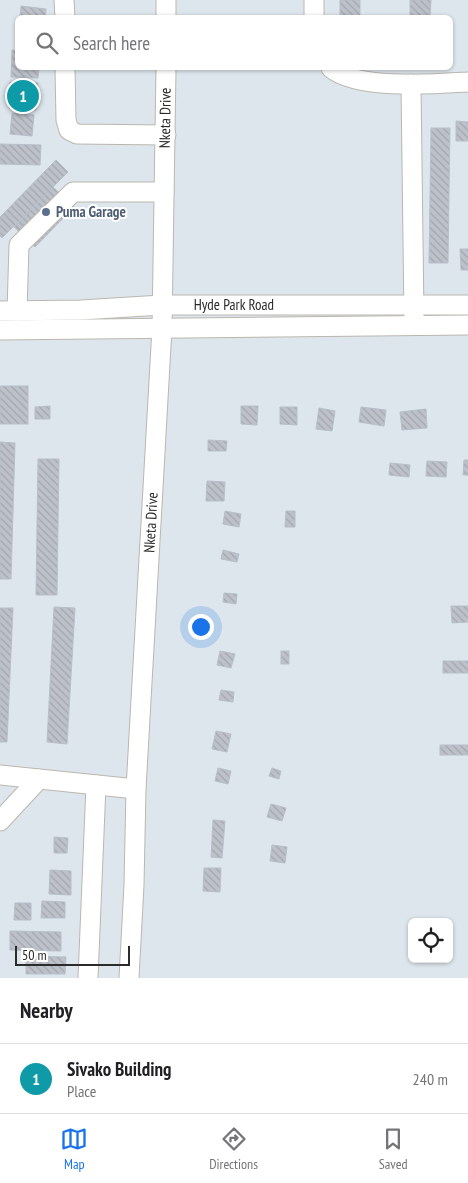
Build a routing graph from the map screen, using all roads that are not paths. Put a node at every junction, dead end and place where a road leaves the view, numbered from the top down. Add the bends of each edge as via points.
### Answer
1 (64, 0) edge
2 (166, 0) edge
3 (314, 0) edge
4 (64, 15) edge
5 (166, 15) edge
6 (314, 15) edge
7 (65, 70) edge
8 (166, 70) edge
9 (336, 70) edge
10 (468, 82) edge
11 (411, 84) junction
12 (166, 135) junction
13 (164, 192) junction
14 (162, 305) junction
15 (414, 305) junction
16 (468, 305) edge
17 (9, 311) edge
18 (468, 325) edge
19 (414, 326) junction
20 (162, 328) junction
21 (0, 330) edge
22 (0, 775) edge
23 (39, 780) junction
24 (96, 785) junction
25 (136, 789) junction
26 (0, 821) edge
27 (88, 978) edge
28 (129, 978) edge

1 - 4 street
2 - 5 street
3 - 6 street
7 - 12 street via 69,130 78,134
8 - 12 street, Nketa Drive
9 - 11 street via 361,81
10 - 11 street
11 - 15 street
12 - 13 street, Nketa Drive
13 - 14 street, Nketa Drive
13 - 17 street via 73,192 19,244
14 - 15 street, Hyde Park Road
14 - 17 street, Hyde Park Road
14 - 20 street, Nketa Drive
15 - 16 street, Hyde Park Road
15 - 19 street
18 - 19 street, Hyde Park Road
19 - 20 street, Hyde Park Road
20 - 21 street, Hyde Park Road
20 - 25 street, Nketa Drive
22 - 23 street
23 - 24 street
23 - 26 street
24 - 25 street
24 - 27 street
25 - 28 street, Nketa Drive

